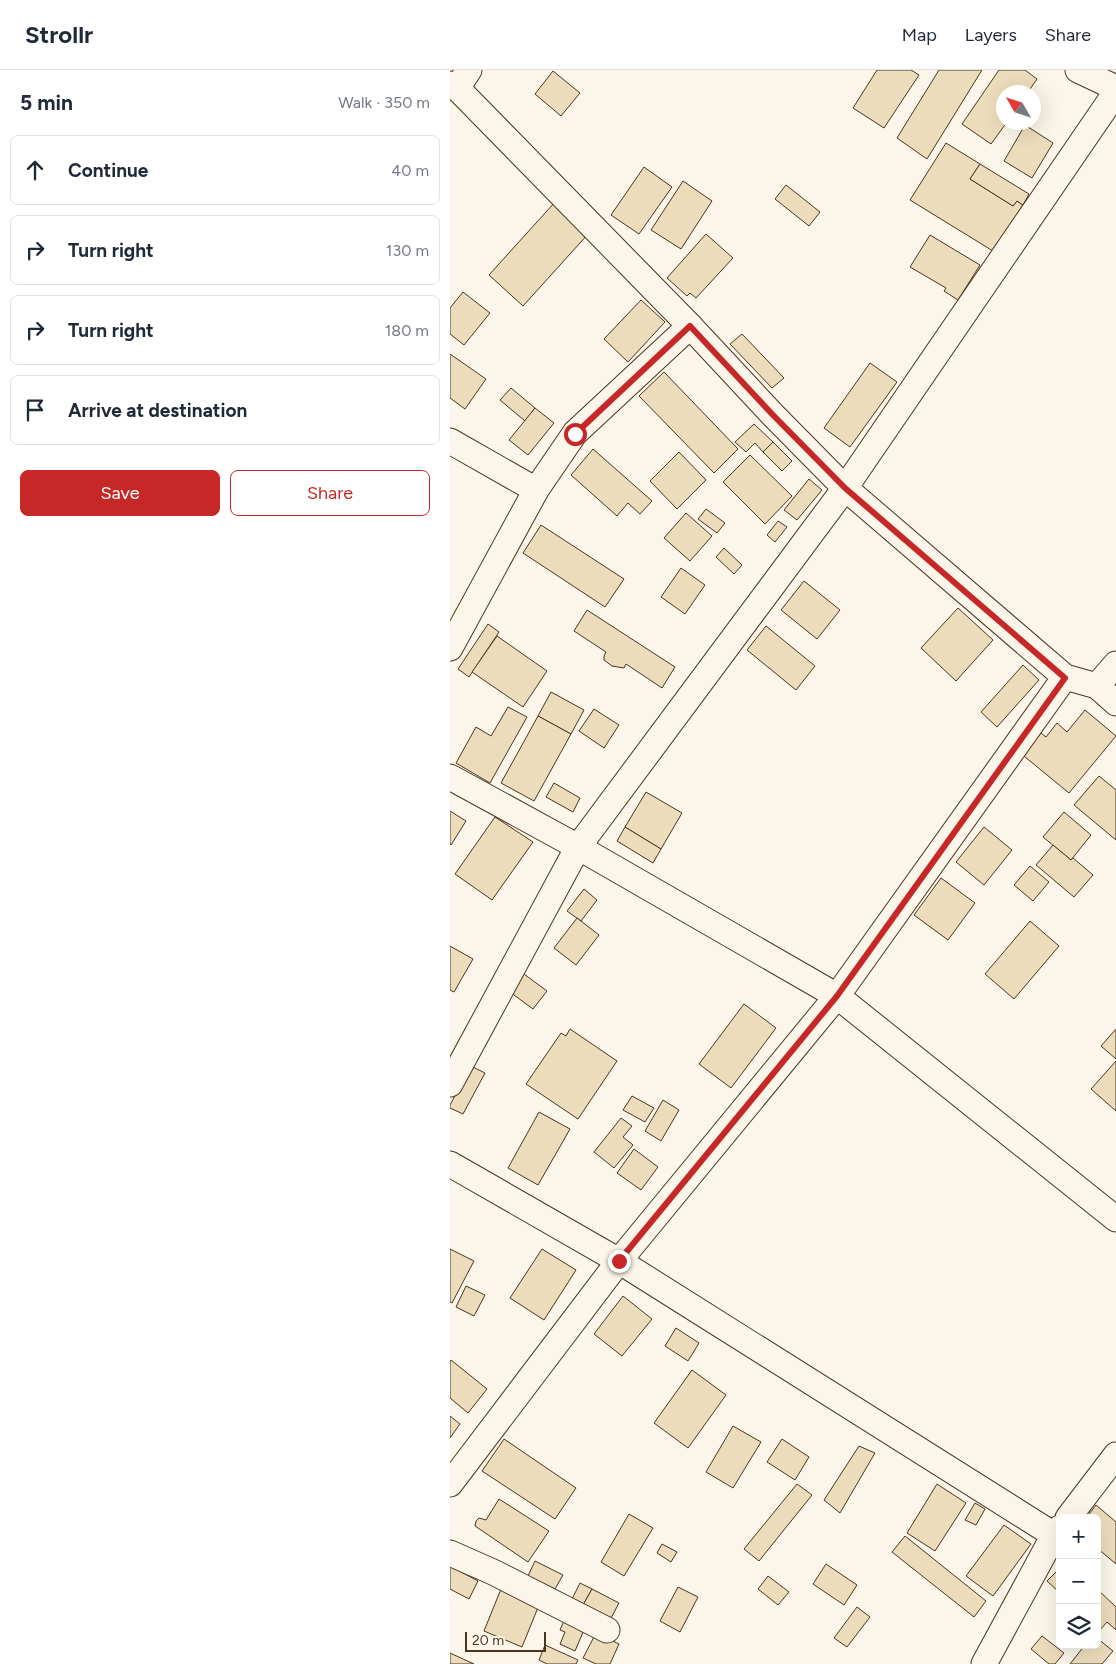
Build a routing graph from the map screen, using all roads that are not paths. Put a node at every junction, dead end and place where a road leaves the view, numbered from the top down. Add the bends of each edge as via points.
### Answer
1 (1078, 70) edge
2 (459, 81) edge
3 (1116, 88) edge
4 (1116, 92) edge
5 (690, 326) junction
6 (450, 441) edge
7 (845, 488) junction
8 (536, 490) junction
9 (450, 648) edge
10 (1116, 664) edge
11 (1065, 678) junction
12 (1097, 686) junction
13 (1116, 703) edge
14 (450, 777) edge
15 (578, 847) junction
16 (837, 996) junction
17 (450, 1084) edge
18 (450, 1164) edge
19 (1116, 1219) edge
20 (619, 1261) junction
21 (1116, 1455) edge
22 (450, 1484) edge
23 (1071, 1514) edge
24 (1056, 1524) edge
25 (1056, 1536) edge
26 (450, 1554) edge
27 (607, 1630) dead end
28 (984, 1664) edge

1 - 3 street
2 - 5 street
4 - 7 street
5 - 7 street
5 - 8 street via 575,434
6 - 8 street
7 - 11 street
7 - 15 street
8 - 9 street
10 - 12 street
11 - 12 street
11 - 16 street
12 - 13 street
14 - 15 street
15 - 16 street
15 - 17 street
16 - 19 street
16 - 20 street
18 - 20 street
20 - 22 street
20 - 24 street
21 - 23 street
25 - 28 street
26 - 27 street via 493,1572

